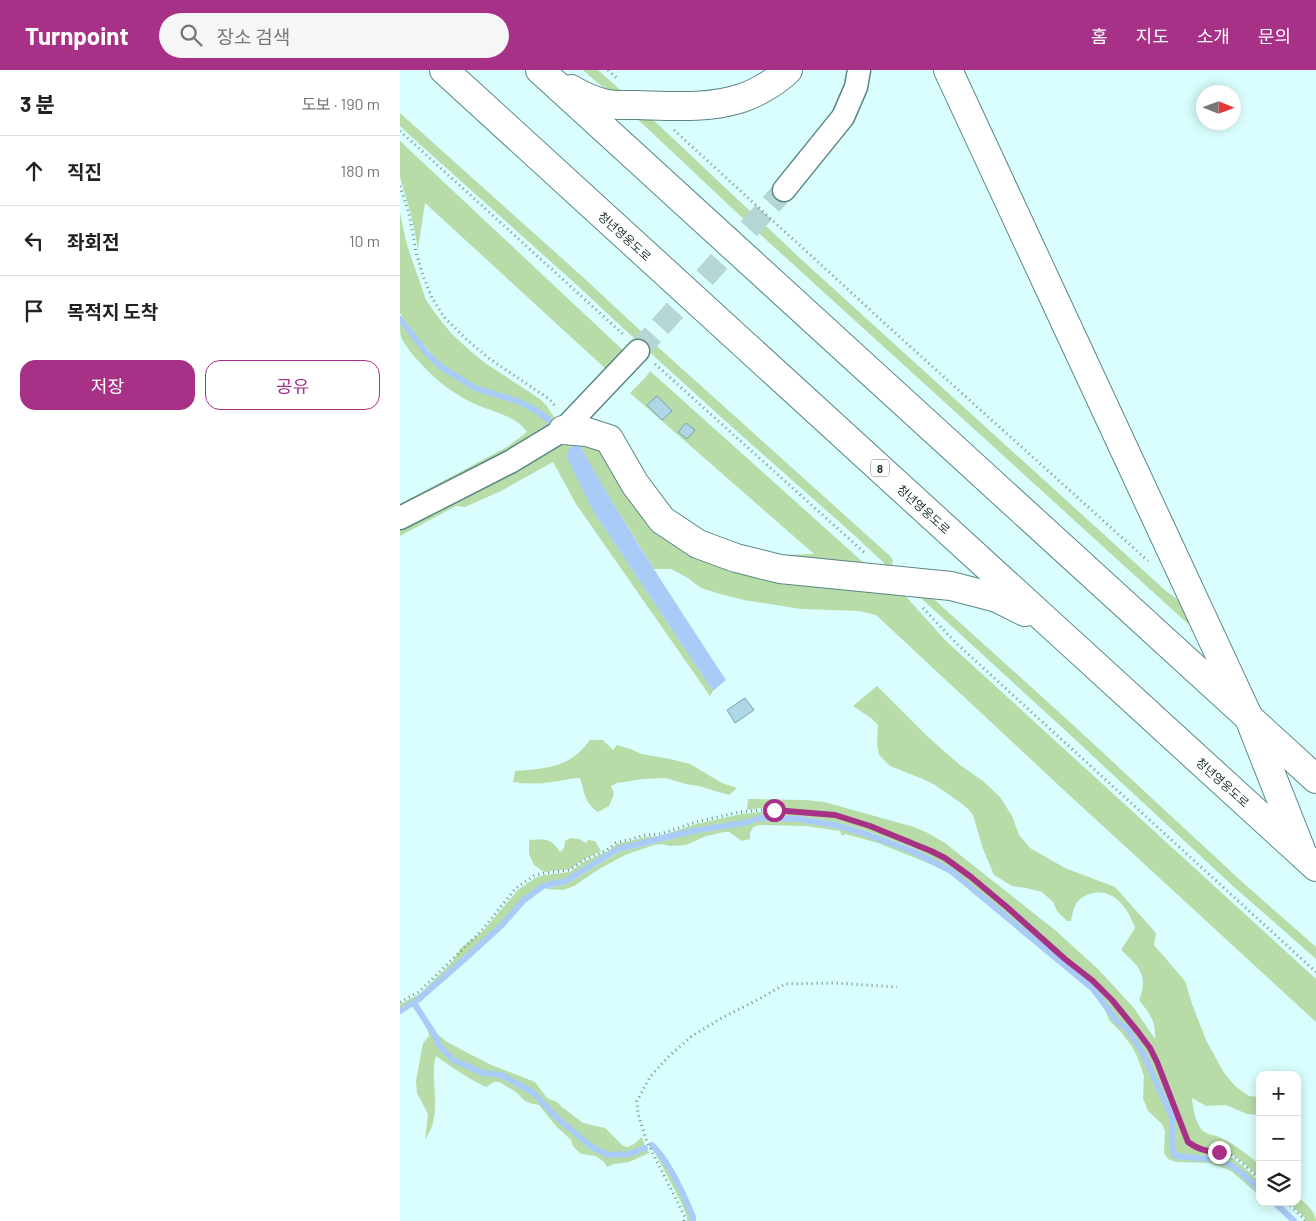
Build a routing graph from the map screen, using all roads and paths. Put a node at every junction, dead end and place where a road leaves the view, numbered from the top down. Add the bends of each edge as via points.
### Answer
1 (444, 70) edge
2 (608, 70) edge
3 (788, 70) edge
4 (859, 70) edge
5 (948, 70) edge
6 (540, 71) edge
7 (647, 105) junction
8 (400, 186) edge
9 (784, 190) tunnel mouth
10 (638, 351) tunnel mouth
11 (563, 430) junction
12 (400, 518) edge
13 (1152, 564) dead end
14 (896, 581) junction
15 (1052, 626) junction
16 (1249, 718) junction
17 (1316, 779) edge
18 (1310, 861) edge
19 (1316, 972) edge
20 (897, 987) dead end
21 (400, 1002) edge
22 (1256, 1176) edge
23 (1291, 1206) edge
24 (684, 1221) edge
25 (1305, 1221) edge

1 - 15 highway, 청년영웅도로 / 8
2 - 7 path
3 - 7 highway via 743,98 719,104
4 - 9 street via 856,87 842,117
5 - 16 highway
6 - 7 highway via 578,93 604,103
6 - 16 highway
7 - 13 path
8 - 11 path via 422,274 440,310 474,346 549,399 562,415
10 - 11 street
11 - 12 street via 510,462
11 - 14 highway via 587,432 609,439 634,484 662,520 698,544 780,569
14 - 15 highway via 951,586 997,598
14 - 19 path via 956,643
15 - 18 highway, 청년영웅도로 / 8
16 - 17 highway
16 - 18 highway
20 - 24 path via 785,984 692,1036 650,1076 637,1101 642,1130 685,1217
21 - 22 path via 419,992 482,930 516,888 534,876 570,870 616,843 740,812 762,810 835,815 931,851 959,868 1008,908 1093,981 1138,1032 1157,1062 1188,1142 1196,1148 1229,1154
23 - 25 path

